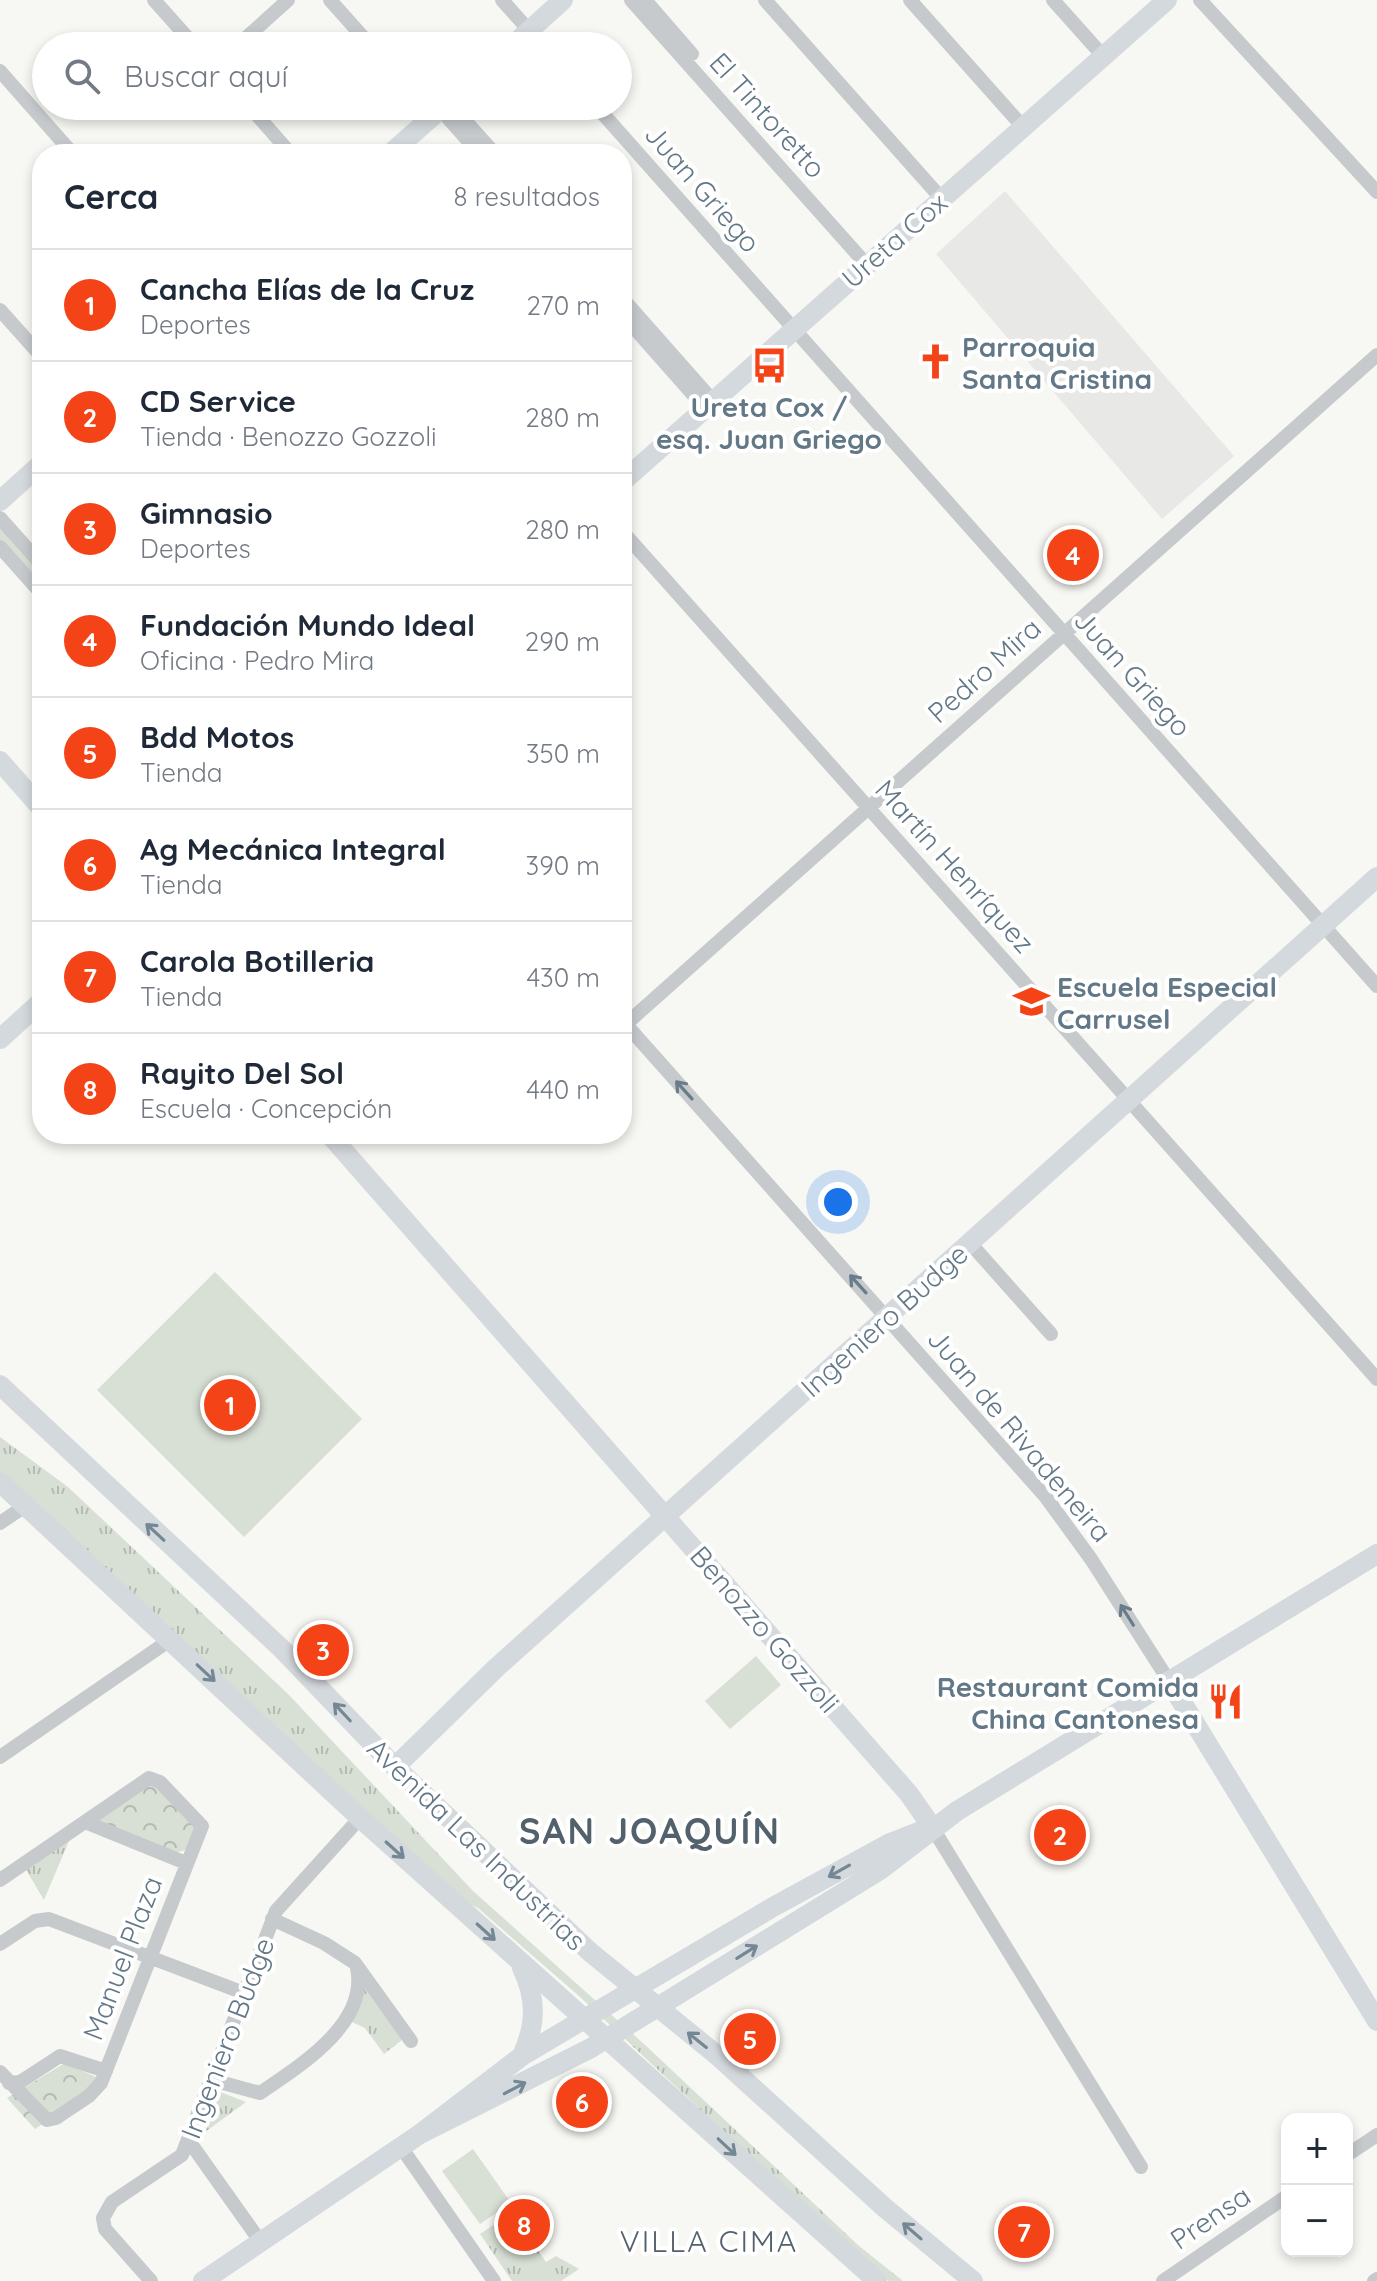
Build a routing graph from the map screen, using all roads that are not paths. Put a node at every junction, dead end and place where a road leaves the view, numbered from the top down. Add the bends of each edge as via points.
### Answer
1 (154, 0) edge
2 (288, 0) edge
3 (330, 0) edge
4 (502, 0) edge
5 (563, 0) edge
6 (631, 0) edge
7 (645, 0) edge
8 (765, 0) edge
9 (910, 0) edge
10 (1053, 0) edge
11 (1167, 0) edge
12 (1200, 0) edge
13 (183, 32) edge
14 (253, 32) edge
15 (359, 32) edge
16 (531, 32) edge
17 (540, 32) edge
18 (1103, 56) junction
19 (0, 71) edge
20 (32, 107) edge
21 (43, 120) edge
22 (261, 120) edge
23 (427, 120) edge
24 (449, 120) edge
25 (453, 120) edge
26 (608, 120) edge
27 (1023, 127) junction
28 (64, 144) edge
29 (282, 144) edge
30 (401, 144) edge
31 (471, 144) edge
32 (483, 144) edge
33 (630, 144) edge
34 (632, 147) edge
35 (1377, 192) edge
36 (941, 198) junction
37 (870, 261) junction
38 (0, 310) edge
39 (632, 310) edge
40 (632, 324) edge
41 (793, 329) junction
42 (32, 346) edge
43 (1377, 355) edge
44 (709, 404) junction
45 (632, 466) edge
46 (32, 472) edge
47 (0, 501) edge
48 (0, 518) edge
49 (632, 542) edge
50 (0, 547) edge
51 (32, 554) edge
52 (32, 583) edge
53 (1064, 634) junction
54 (0, 761) edge
55 (32, 798) edge
56 (869, 808) junction
57 (1377, 877) edge
58 (1323, 926) junction
59 (1375, 980) edge
60 (32, 1010) edge
61 (632, 1015) edge
62 (632, 1031) edge
63 (0, 1039) edge
64 (1130, 1100) junction
65 (338, 1144) edge
66 (970, 1243) junction
67 (887, 1317) junction
68 (1051, 1334) dead end
69 (1377, 1379) edge
70 (0, 1385) edge
71 (0, 1482) edge
72 (25, 1506) junction
73 (666, 1516) junction
74 (0, 1523) edge
75 (1377, 1554) edge
76 (170, 1640) junction
77 (1169, 1681) junction
78 (0, 1757) edge
79 (395, 1767) junction
80 (360, 1818) junction
81 (85, 1822) junction
82 (932, 1827) junction
83 (186, 1863) junction
84 (0, 1880) edge
85 (272, 1919) junction
86 (0, 1944) edge
87 (149, 1957) junction
88 (519, 1961) junction
89 (357, 1968) junction
90 (633, 1989) junction
91 (244, 1993) junction
92 (657, 2008) junction
93 (585, 2018) junction
94 (1377, 2021) edge
95 (608, 2038) junction
96 (411, 2041) dead end
97 (522, 2056) junction
98 (106, 2071) junction
99 (4, 2078) edge
100 (212, 2080) junction
101 (420, 2134) junction
102 (1377, 2135) edge
103 (189, 2141) junction
104 (401, 2147) junction
105 (1353, 2151) edge
106 (1141, 2167) dead end
107 (1281, 2200) edge
108 (260, 2241) junction
109 (151, 2281) edge
110 (203, 2281) edge
111 (494, 2281) edge
112 (877, 2281) edge
113 (973, 2281) edge
114 (1163, 2281) edge

1 - 13 street
2 - 14 street
3 - 15 street
4 - 16 street
5 - 17 main road
6 - 37 street, El Tintoretto
7 - 37 street, El Tintoretto
8 - 36 street
9 - 27 street
10 - 18 street
11 - 18 main road, Ureta Cox
12 - 35 street
18 - 27 main road, Ureta Cox
19 - 20 street
21 - 28 street
22 - 29 street
23 - 30 main road
24 - 31 street
25 - 32 street
26 - 33 street, Juan Griego
27 - 36 main road, Ureta Cox
34 - 41 street, Juan Griego
36 - 37 main road, Ureta Cox
37 - 41 main road, Ureta Cox
38 - 42 street
39 - 44 street
40 - 44 street
41 - 44 main road, Ureta Cox
41 - 53 street, Juan Griego
43 - 53 street, Pedro Mira
44 - 45 main road, Ureta Cox
46 - 47 main road
48 - 51 street
49 - 56 street, Martín Henríquez
50 - 52 street
53 - 56 street, Pedro Mira
53 - 58 street, Juan Griego
54 - 55 main road
56 - 61 street, Pedro Mira
56 - 64 street, Martín Henríquez
57 - 58 main road, Ingeniero Budge
58 - 59 street, Juan Griego
58 - 64 main road, Ingeniero Budge
60 - 63 main road
67 -> 62 street, Juan de Rivadeneira
64 - 66 main road, Ingeniero Budge
64 - 69 street, Martín Henríquez
65 - 73 main road, Benozzo Gozzoli
66 - 67 main road, Ingeniero Budge
66 - 68 street
67 - 73 main road, Ingeniero Budge
77 -> 67 street, Juan de Rivadeneira via 1063,1518
79 -> 70 main road, Avenida Las Industrias via 283,1650
71 - 72 main road, Avenida Las Industrias
72 - 74 street
72 - 76 main road, Avenida Las Industrias
73 - 79 main road, Ingeniero Budge
73 - 82 main road, Benozzo Gozzoli
75 - 77 main road
76 - 78 street
76 -> 80 main road, Avenida Las Industrias
77 - 82 main road
77 - 94 main road
79 - 90 main road, Avenida Las Industrias
80 - 85 street, Ingeniero Budge via 285,1897
80 -> 88 main road, Avenida Las Industrias
81 - 83 street, Manuel Plaza
81 - 83 street, Manuel Plaza via 152,1778 202,1826
81 - 84 street
82 -> 90 main road via 855,1862
92 -> 82 main road via 880,1870
82 - 106 street, Benozzo Gozzoli
83 - 87 street, Manuel Plaza
85 - 89 street via 324,1943
85 - 91 street, Ingeniero Budge
86 - 87 street via 35,1921 49,1919
87 - 91 street
87 - 98 street, Manuel Plaza
88 - 93 main road, Avenida Las Industrias
88 - 97 main road via 534,2011
89 - 96 street
89 - 100 street via 350,2007 324,2047 260,2093
90 - 92 main road, Avenida Las Industrias
90 - 93 main road
91 - 100 street, Ingeniero Budge
92 - 95 main road
113 -> 92 main road, Avenida Las Industrias
93 - 95 main road, Avenida Las Industrias
93 - 97 main road
101 -> 95 main road
95 -> 112 main road, Avenida Las Industrias
97 - 101 main road
98 - 99 street, Manuel Plaza via 60,2056 20,2082
98 - 99 street, Manuel Plaza via 95,2092 51,2120 42,2118
100 - 103 street, Ingeniero Budge
101 - 104 main road
102 - 105 street
103 - 108 street
103 - 109 street, Ingeniero Budge via 175,2162 112,2202 103,2218 108,2233
104 - 108 main road
104 - 111 street
107 - 114 street, Prensa
108 - 110 main road

